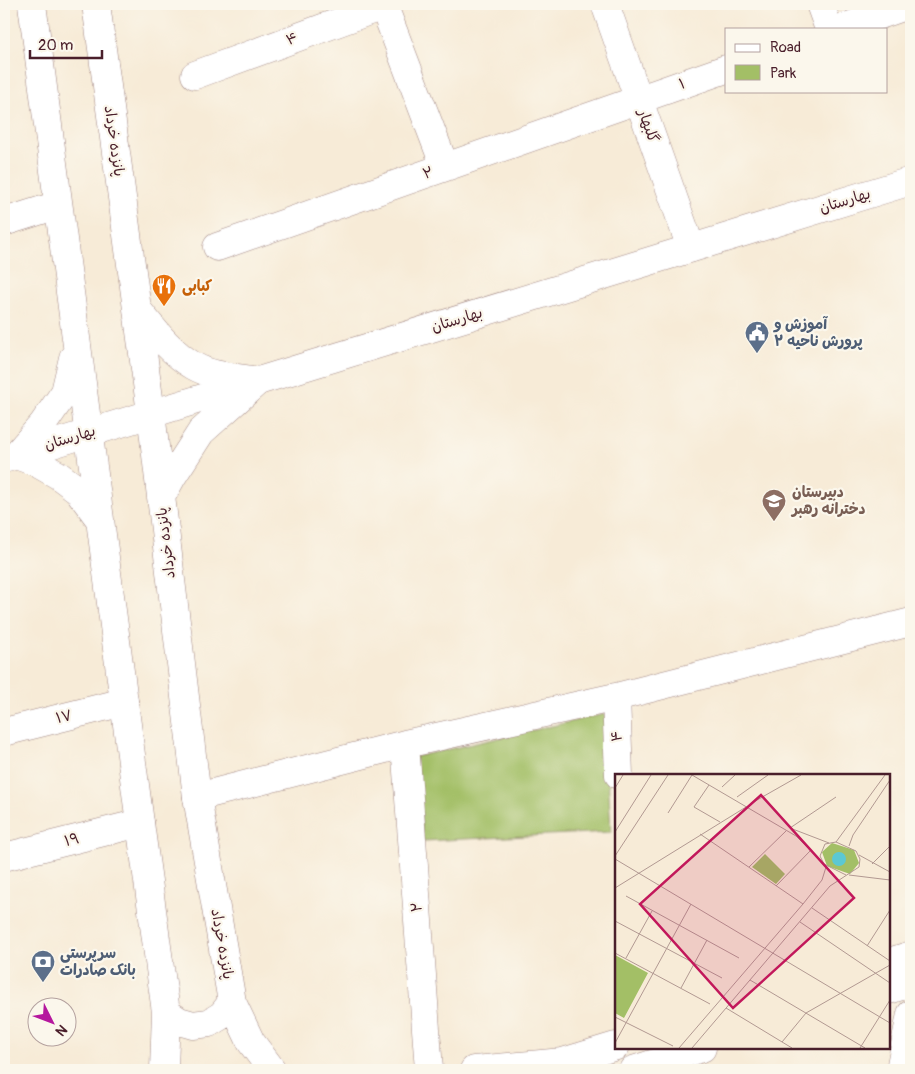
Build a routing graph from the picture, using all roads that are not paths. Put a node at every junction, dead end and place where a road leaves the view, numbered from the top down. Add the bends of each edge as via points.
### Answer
1 (32, 4) edge
2 (96, 4) edge
3 (385, 4) edge
4 (605, 4) edge
5 (820, 4) edge
6 (911, 4) edge
7 (829, 28) edge
8 (843, 28) edge
9 (725, 68) edge
10 (195, 75) dead end
11 (639, 99) junction
12 (445, 167) junction
13 (911, 181) edge
14 (58, 205) junction
15 (4, 222) edge
16 (217, 247) dead end
17 (691, 248) junction
18 (137, 310) junction
19 (76, 339) junction
20 (258, 381) junction
21 (151, 413) junction
22 (88, 432) junction
23 (10, 456) edge
24 (161, 497) junction
25 (100, 518) junction
26 (911, 622) edge
27 (616, 697) junction
28 (124, 702) junction
29 (4, 732) edge
30 (405, 744) junction
31 (619, 774) edge
32 (196, 797) junction
33 (140, 823) junction
34 (4, 857) edge
35 (911, 954) edge
36 (890, 962) edge
37 (911, 983) edge
38 (890, 990) edge
39 (232, 1002) junction
40 (166, 1012) junction
41 (911, 1014) edge
42 (615, 1046) edge
43 (699, 1049) edge
44 (563, 1062) junction
45 (164, 1070) edge
46 (272, 1070) edge
47 (428, 1070) edge
48 (474, 1070) edge
49 (528, 1070) edge
50 (632, 1070) edge
51 (900, 1070) edge

1 - 14 main road
2 - 18 main road, پانزده خرداد
3 - 10 main road, ۴
3 - 12 main road
4 - 11 main road, گلبهار
5 - 7 main road
6 - 8 main road
9 - 11 main road, ۱
11 - 12 main road, ۲
11 - 17 main road, گلبهار
12 - 16 main road, ۲
13 - 17 main road, بهارستان
14 - 15 main road
14 - 19 main road
17 - 20 main road, بهارستان
18 - 20 main road via 178,355 195,367
18 - 21 main road, پانزده خرداد
19 - 22 main road
19 - 23 main road via 65,392 43,424
20 - 21 main road, بهارستان
20 - 24 main road via 201,432
21 - 22 main road, بهارستان
21 - 24 main road, پانزده خرداد
22 - 23 main road, بهارستان
22 - 25 main road
23 - 25 main road via 35,462 50,470 78,490
24 - 32 main road, پانزده خرداد
25 - 28 main road
26 - 27 main road
27 - 30 main road
27 - 31 main road, ۴
28 - 29 main road, ۱۷
28 - 33 main road
30 - 32 main road
30 - 47 main road, ۲
32 - 39 main road, پانزده خرداد
33 - 34 main road, ۱۹
33 - 40 main road
35 - 36 main road
37 - 38 main road
39 - 40 main road via 222,1015 209,1023 194,1025 178,1021
39 - 46 main road, پانزده خرداد via 251,1042
40 - 45 main road
41 - 51 main road
42 - 44 main road
43 - 50 main road
44 - 48 main road
44 - 49 main road

